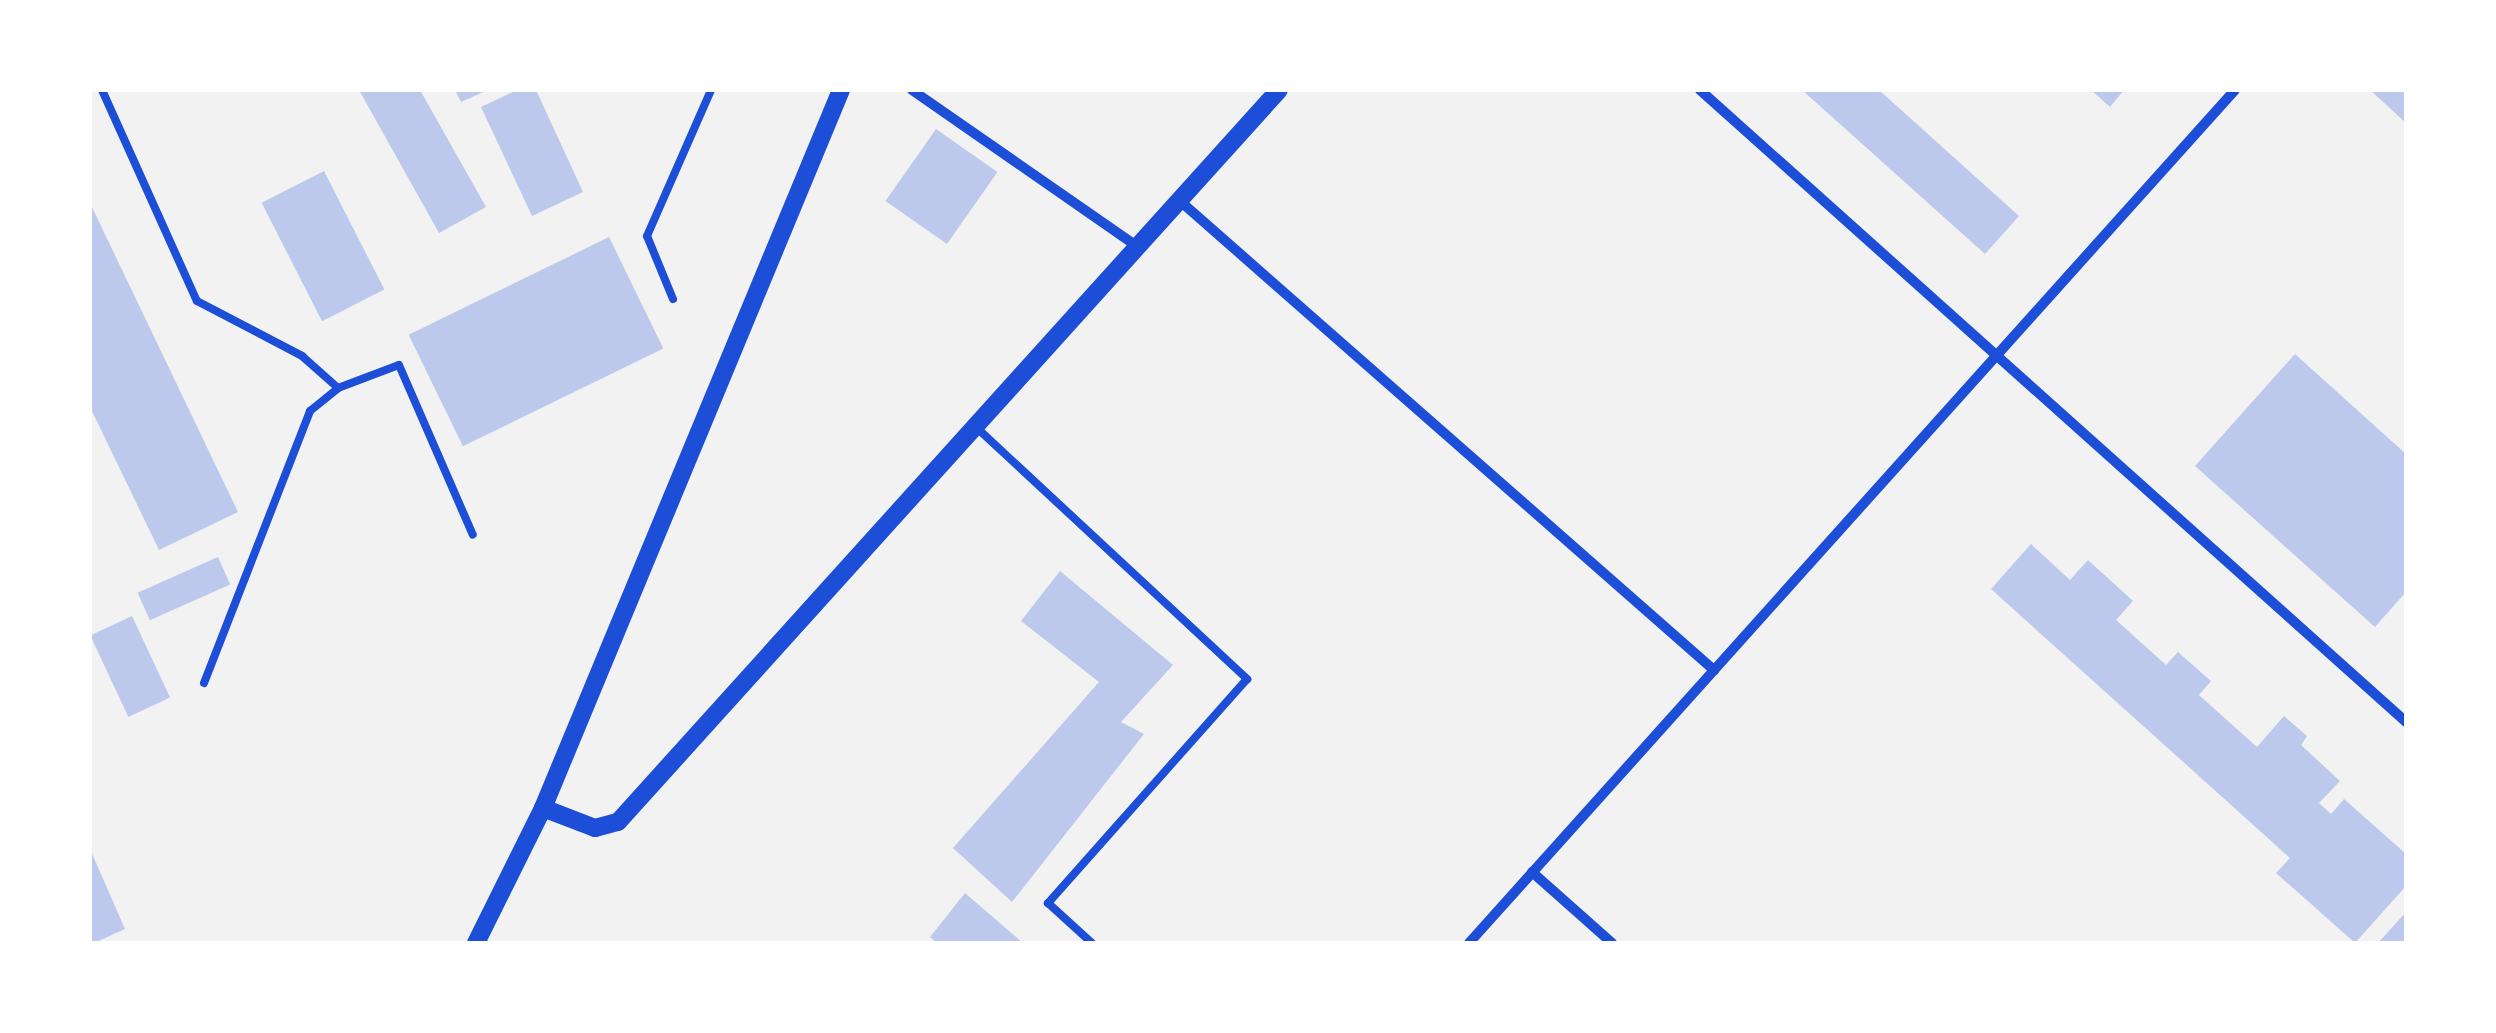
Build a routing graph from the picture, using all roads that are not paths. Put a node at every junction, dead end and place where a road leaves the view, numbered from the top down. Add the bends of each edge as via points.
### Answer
1 (102, 90) edge
2 (711, 90) edge
3 (841, 90) edge
4 (912, 90) edge
5 (1279, 90) edge
6 (1700, 90) edge
7 (2235, 90) edge
8 (1180, 200) junction
9 (1139, 247) junction
10 (674, 298) dead end
11 (1997, 355) junction
12 (338, 388) junction
13 (977, 428) junction
14 (474, 535) dead end
15 (1714, 670) junction
16 (204, 683) dead end
17 (2406, 722) edge
18 (543, 808) junction
19 (1532, 872) junction
20 (476, 943) edge
21 (1092, 943) edge
22 (1469, 943) edge
23 (1612, 943) edge

1 - 12 lane via 196,301 302,356
2 - 10 lane via 647,236
3 - 18 street
4 - 9 street
5 - 8 street
6 - 11 street
7 - 11 street
8 - 9 street
8 - 15 street
9 - 13 street
11 - 15 street
11 - 17 street
12 - 14 lane via 398,365
12 - 16 lane via 310,411
13 - 18 street via 618,822 595,828
13 - 21 lane via 1247,679 1048,904
15 - 19 street
18 - 20 street
19 - 22 street
19 - 23 street

